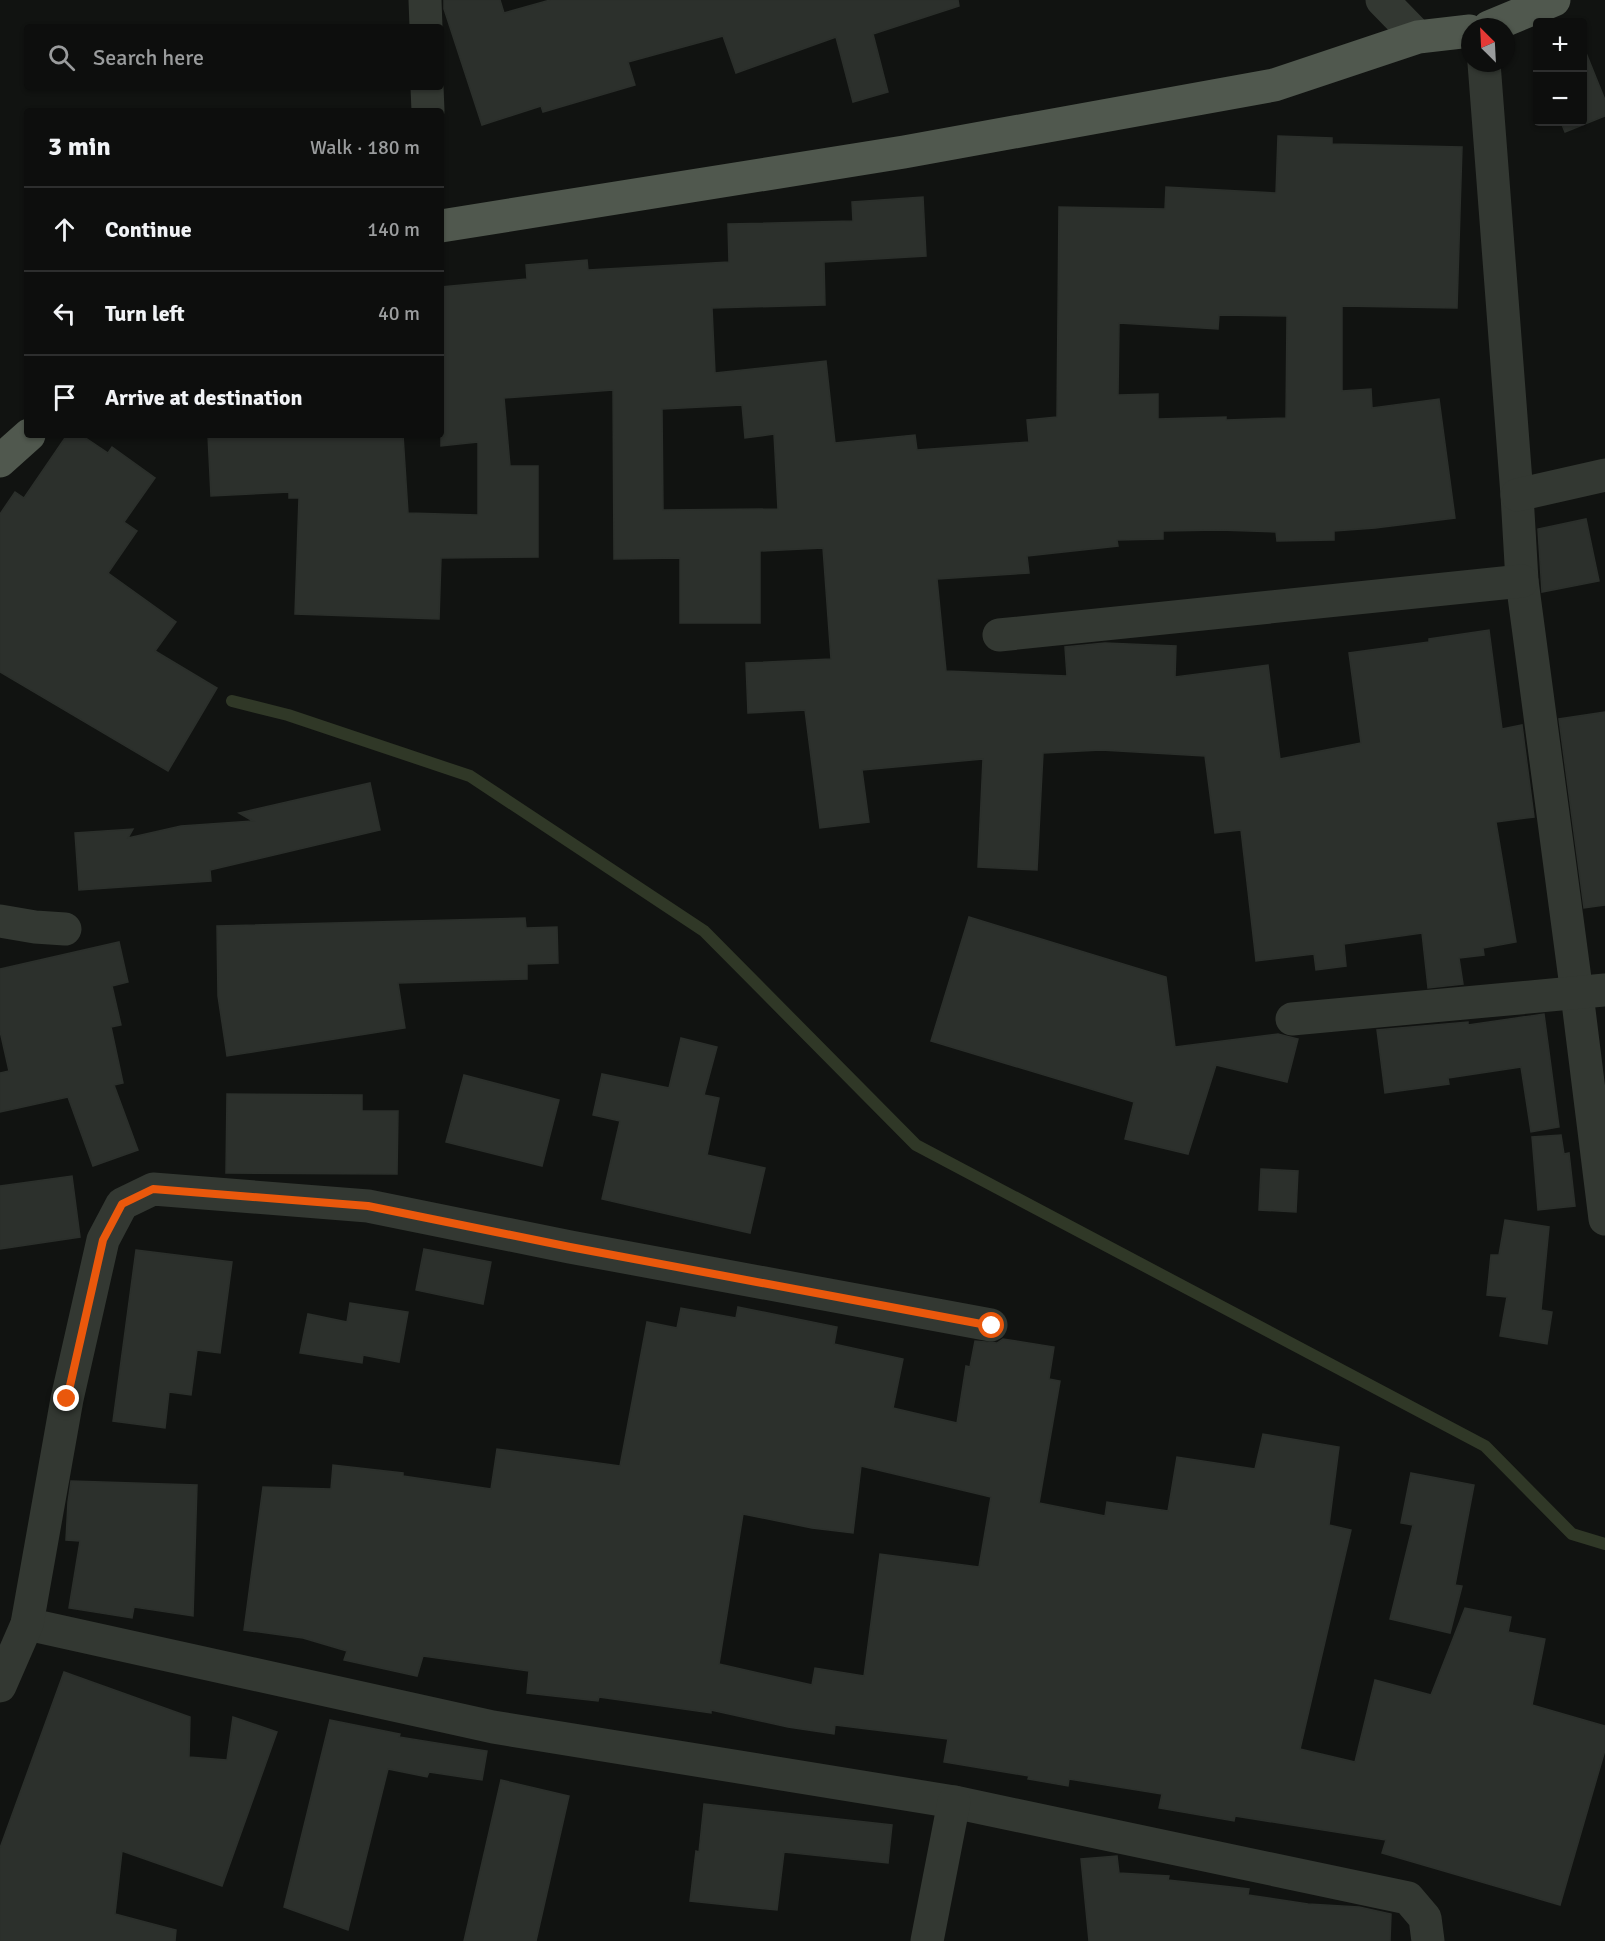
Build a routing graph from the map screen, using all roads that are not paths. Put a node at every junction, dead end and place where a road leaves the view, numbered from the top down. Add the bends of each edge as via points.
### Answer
1 (425, 0) edge
2 (1382, 0) edge
3 (1554, 0) edge
4 (1511, 18) edge
5 (426, 24) edge
6 (1461, 32) edge
7 (1418, 36) junction
8 (1485, 72) edge
9 (427, 90) edge
10 (428, 108) edge
11 (444, 226) edge
12 (26, 438) edge
13 (0, 461) edge
14 (1605, 475) edge
15 (1517, 495) junction
16 (1521, 581) junction
17 (999, 635) dead end
18 (0, 921) edge
19 (65, 929) dead end
20 (1591, 992) edge
21 (1292, 1019) dead end
22 (1605, 1219) edge
23 (992, 1326) dead end
24 (27, 1624) junction
25 (0, 1686) edge
26 (954, 1802) junction
27 (927, 1941) edge
28 (1428, 1941) edge

1 - 5 street
2 - 7 street
3 - 4 main road
6 - 7 main road
7 - 11 main road via 1274,85 904,152
8 - 15 street
9 - 10 street
12 - 13 main road
14 - 15 street
15 - 16 street
16 - 17 street
16 - 20 street
18 - 19 street
20 - 21 street
20 - 22 street
23 - 24 street via 368,1206 153,1189 122,1204 103,1240 67,1399
24 - 25 street
24 - 26 street via 493,1727
26 - 27 street
26 - 28 street via 1408,1898 1425,1918

